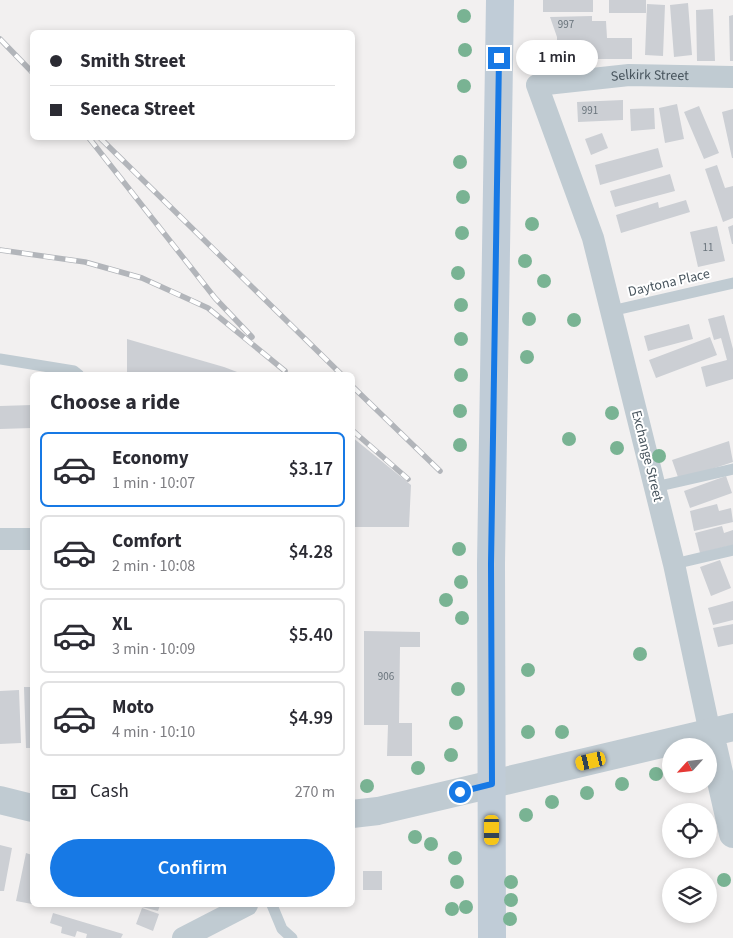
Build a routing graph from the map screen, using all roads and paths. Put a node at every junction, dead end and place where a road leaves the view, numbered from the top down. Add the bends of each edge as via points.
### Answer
1 (500, 0) edge
2 (733, 77) edge
3 (537, 85) joint
4 (733, 283) edge
5 (611, 311) junction
6 (0, 359) edge
7 (75, 372) edge
8 (733, 469) edge
9 (655, 487) junction
10 (0, 539) edge
11 (30, 539) edge
12 (733, 550) edge
13 (674, 564) junction
14 (721, 730) edge
15 (492, 784) junction
16 (0, 800) edge
17 (30, 808) edge
18 (355, 814) edge
19 (733, 834) edge
20 (243, 907) edge
21 (273, 907) edge
22 (183, 938) edge
23 (292, 938) edge
24 (492, 938) edge

1 - 15 main road via 491,564
2 - 3 street, Selkirk Street via 629,76
3 - 5 street, Exchange Street via 593,238
4 - 5 lane, Daytona Place
5 - 9 street, Exchange Street
6 - 7 lane
8 - 9 lane
9 - 13 street, Exchange Street
10 - 11 street
12 - 13 lane
13 - 14 street, Exchange Street
14 - 15 street
14 - 19 street, Exchange Street
15 - 18 street
15 - 24 main road
16 - 17 street
20 - 22 street
21 - 23 lane via 282,929

